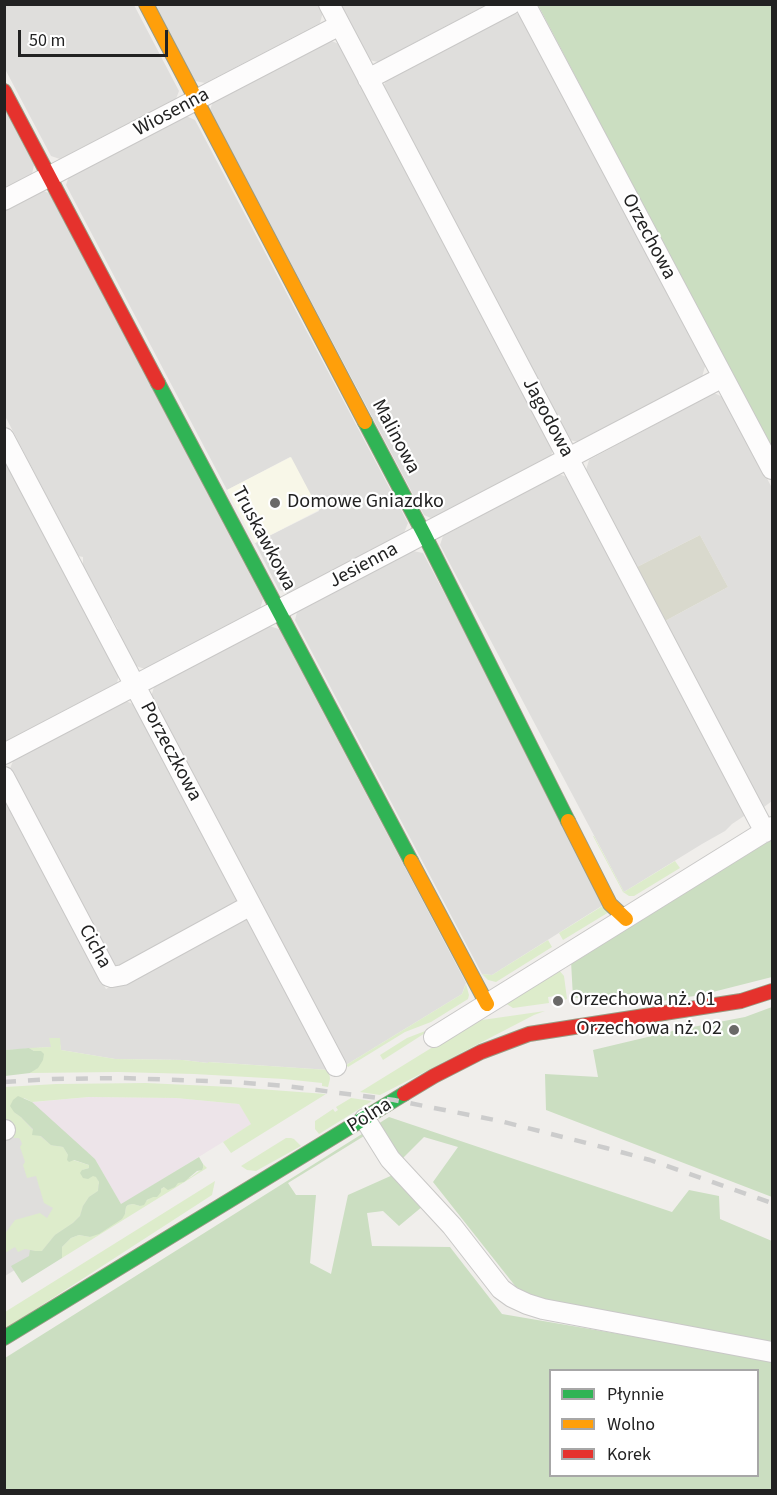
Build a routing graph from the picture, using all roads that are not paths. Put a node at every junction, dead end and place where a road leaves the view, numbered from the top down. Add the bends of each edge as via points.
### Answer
1 (146, 4) edge
2 (329, 4) edge
3 (511, 4) edge
4 (525, 4) edge
5 (340, 25) junction
6 (368, 79) junction
7 (4, 91) edge
8 (196, 100) junction
9 (50, 176) junction
10 (4, 200) edge
11 (723, 377) junction
12 (4, 438) edge
13 (568, 459) junction
14 (772, 469) edge
15 (424, 534) junction
16 (279, 611) junction
17 (135, 686) junction
18 (4, 754) edge
19 (4, 777) edge
20 (769, 829) edge
21 (251, 905) junction
22 (626, 919) junction
23 (772, 991) edge
24 (487, 1004) junction
25 (434, 1037) dead end
26 (336, 1066) dead end
27 (364, 1119) junction
28 (4, 1338) edge
29 (772, 1352) edge

1 - 8 street, Malinowa
2 - 5 street, Jagodowa
3 - 6 street
4 - 11 street, Orzechowa
5 - 6 street, Jagodowa
5 - 8 street, Wiosenna
6 - 13 street, Jagodowa
7 - 9 street, Truskawkowa
8 - 9 street, Wiosenna
8 - 15 street, Malinowa
9 - 10 street, Wiosenna
9 - 16 street, Truskawkowa
11 - 13 street, Jesienna
11 - 14 street, Orzechowa
12 - 17 street, Porzeczkowa
13 - 15 street, Jesienna
13 - 20 street, Jagodowa
15 - 16 street, Jesienna
15 - 22 street, Malinowa via 610,904
16 - 17 street, Jesienna
16 - 24 street, Truskawkowa
17 - 18 street, Jesienna
17 - 21 street, Porzeczkowa
19 - 21 street, Cicha via 109,976 123,975
20 - 22 street
21 - 26 street, Porzeczkowa
22 - 24 street
23 - 27 street, Polna via 741,1001 529,1034 459,1062
24 - 25 street
27 - 28 street, Polna
27 - 29 street via 390,1159 512,1297 543,1309

